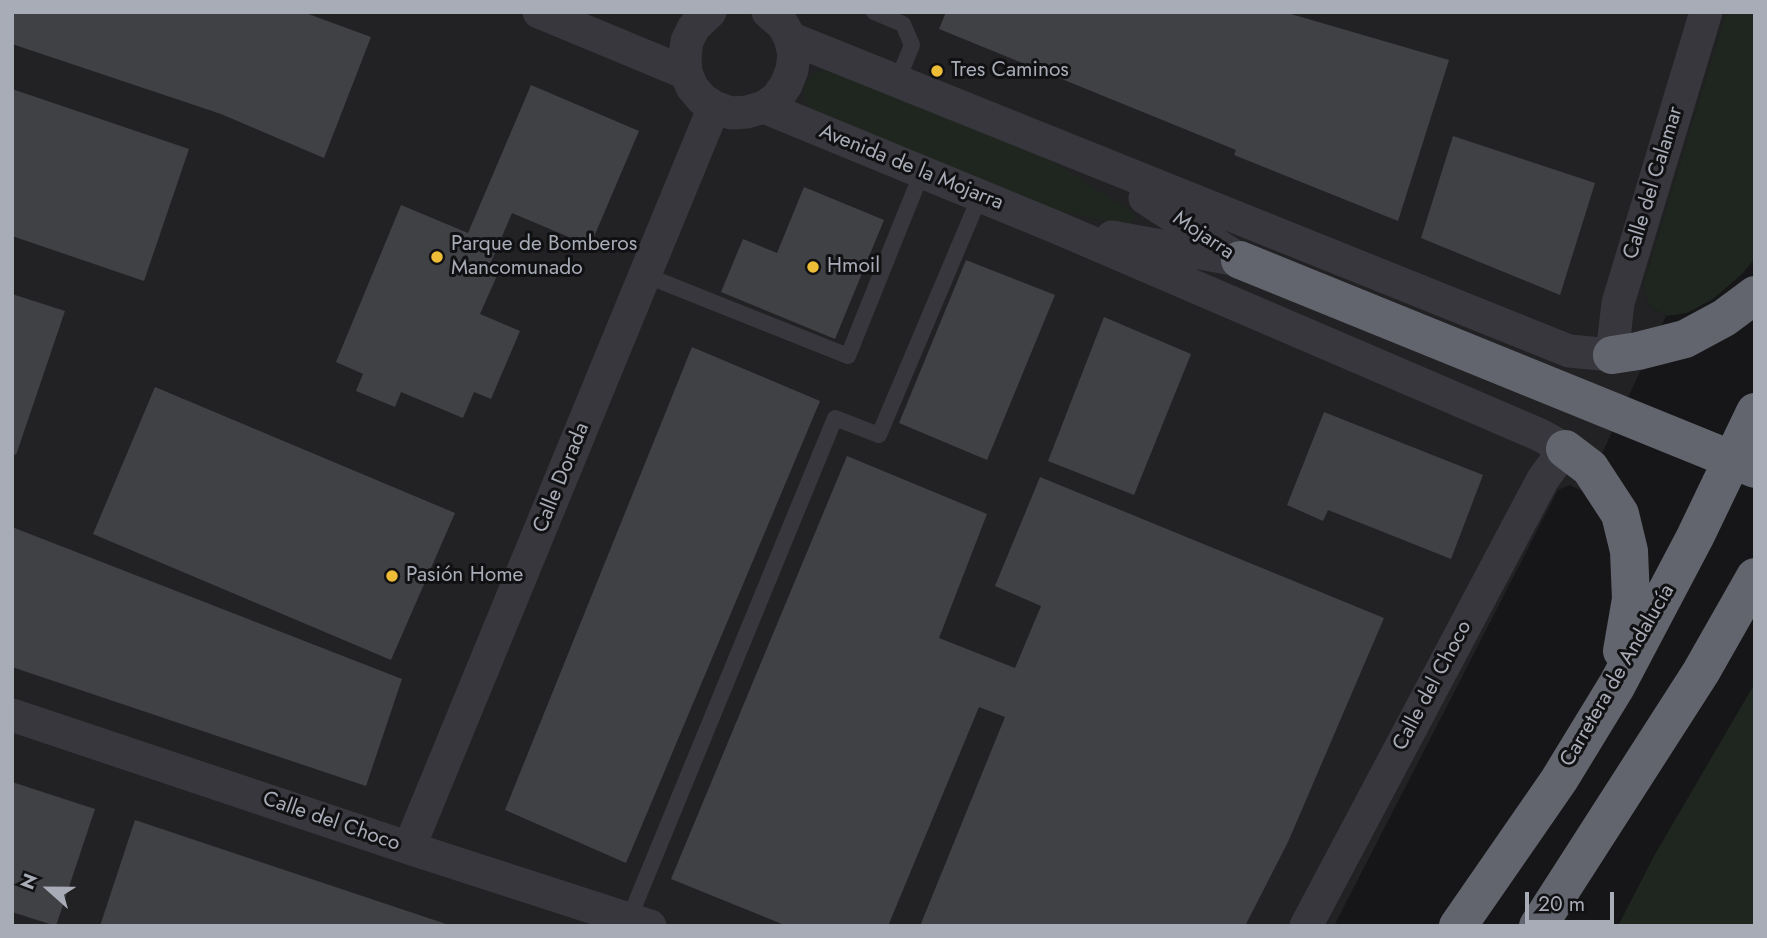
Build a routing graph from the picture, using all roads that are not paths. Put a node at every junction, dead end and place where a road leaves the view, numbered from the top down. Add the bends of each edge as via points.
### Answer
1 (539, 12) edge
2 (710, 12) edge
3 (874, 12) edge
4 (1706, 12) edge
5 (785, 22) edge
6 (687, 73) junction
7 (897, 82) junction
8 (715, 107) junction
9 (764, 107) junction
10 (1083, 158) junction
11 (922, 172) junction
12 (980, 196) junction
13 (1058, 228) junction
14 (1240, 260) junction
15 (645, 275) junction
16 (1755, 295) edge
17 (1612, 355) junction
18 (1755, 412) edge
19 (1565, 449) junction
20 (1755, 469) edge
21 (1755, 577) edge
22 (1617, 685) junction
23 (12, 715) edge
24 (409, 848) junction
25 (639, 922) edge
26 (1306, 926) edge
27 (1458, 926) edge
28 (1538, 926) edge

1 - 6 street
2 - 6 street via 687,41
3 - 7 lane via 903,24 912,45
4 - 17 street, Calle del Calamar via 1618,303
5 - 7 street
5 - 9 street via 794,54 789,78 777,98
6 - 8 street via 696,92
7 - 10 street
8 - 9 street via 731,113
8 - 15 street, Calle Dorada
9 - 11 street, Avenida de la Mojarra
10 - 14 street, Mojarra
10 - 17 street via 1569,351
11 - 12 street, Avenida de la Mojarra
11 - 15 lane via 848,356
12 - 13 street, Avenida de la Mojarra
12 - 25 lane via 879,435 835,418
13 - 14 street, Mojarra
13 - 19 street
14 - 20 highway
15 - 24 street, Calle Dorada
16 - 17 highway via 1685,339
18 - 22 highway, Carretera de Andalucía
19 - 22 highway via 1590,468 1620,514 1629,551 1631,598
19 - 26 street, Calle del Choco via 1537,491
21 - 28 highway via 1701,672
22 - 27 highway, Carretera de Andalucía via 1559,780
23 - 24 street, Calle del Choco
24 - 25 street, Calle del Choco

